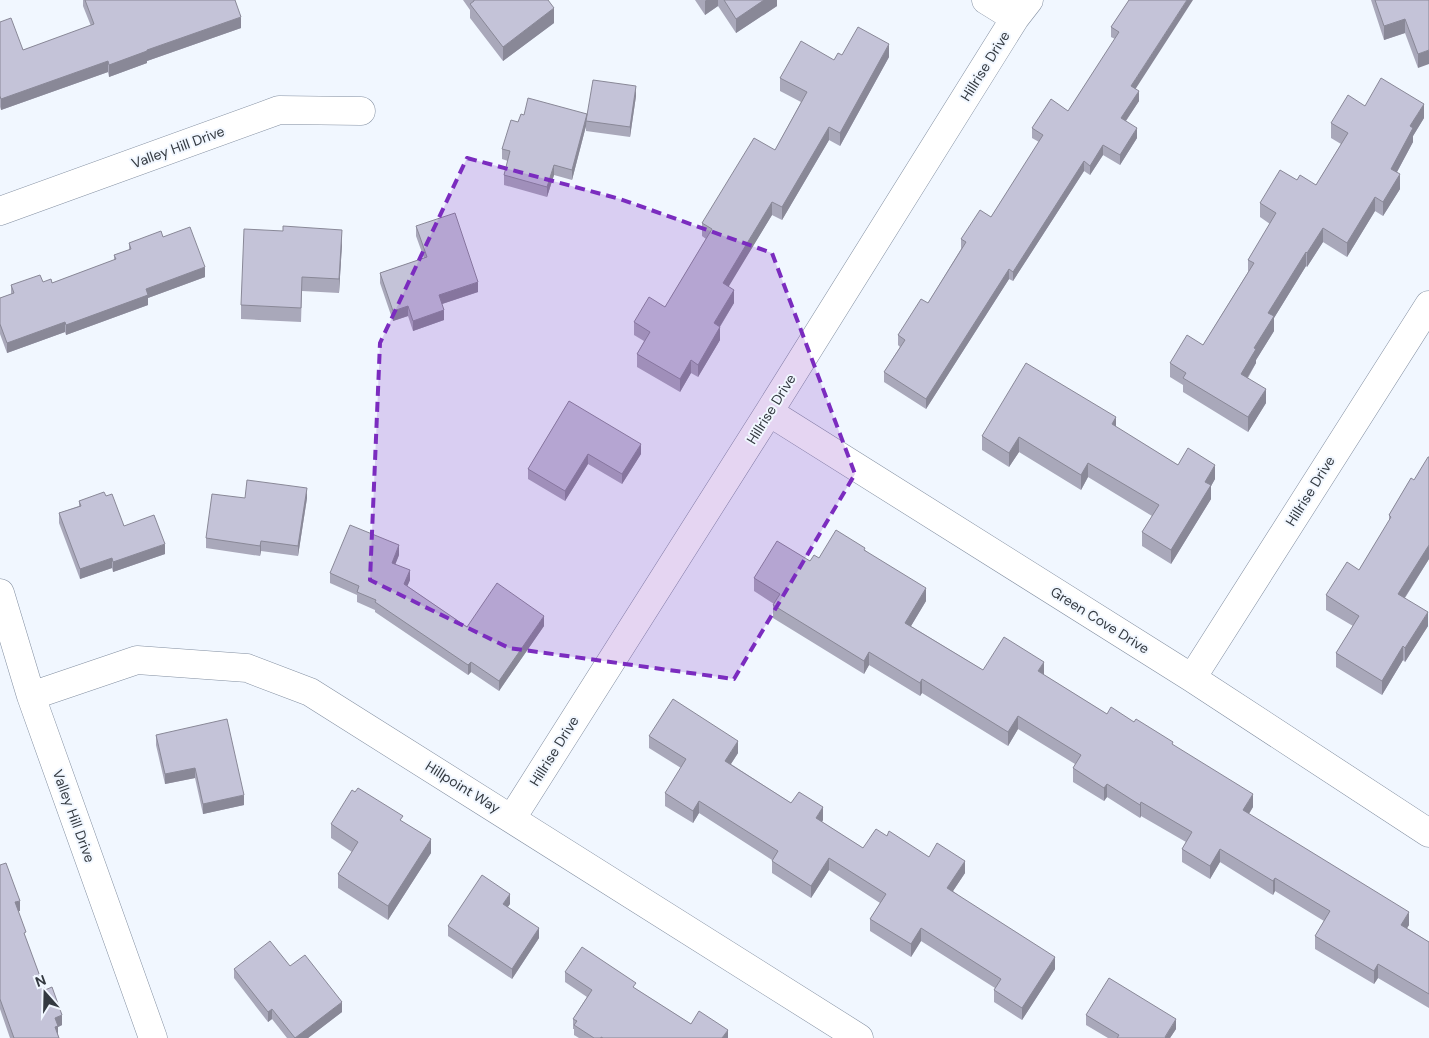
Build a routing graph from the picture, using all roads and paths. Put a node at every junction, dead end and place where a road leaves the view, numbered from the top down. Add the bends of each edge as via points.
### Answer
1 (986, 0) edge
2 (1022, 9) edge
3 (361, 111) dead end
4 (0, 211) edge
5 (1429, 305) edge
6 (769, 412) junction
7 (0, 593) edge
8 (1192, 678) junction
9 (32, 696) junction
10 (512, 818) junction
11 (1429, 833) edge
12 (153, 1038) edge
13 (859, 1038) edge

1 - 2 street
2 - 6 street, Hillrise Drive
3 - 4 street, Valley Hill Drive via 279,110
5 - 8 street, Hillrise Drive
6 - 8 street, Green Cove Drive
6 - 10 street, Hillrise Drive
7 - 9 street, Valley Hill Drive
8 - 11 street, Green Cove Drive
9 - 10 street, Hillpoint Way via 137,660 247,668 310,692
9 - 12 street, Valley Hill Drive
10 - 13 street, Hillpoint Way

